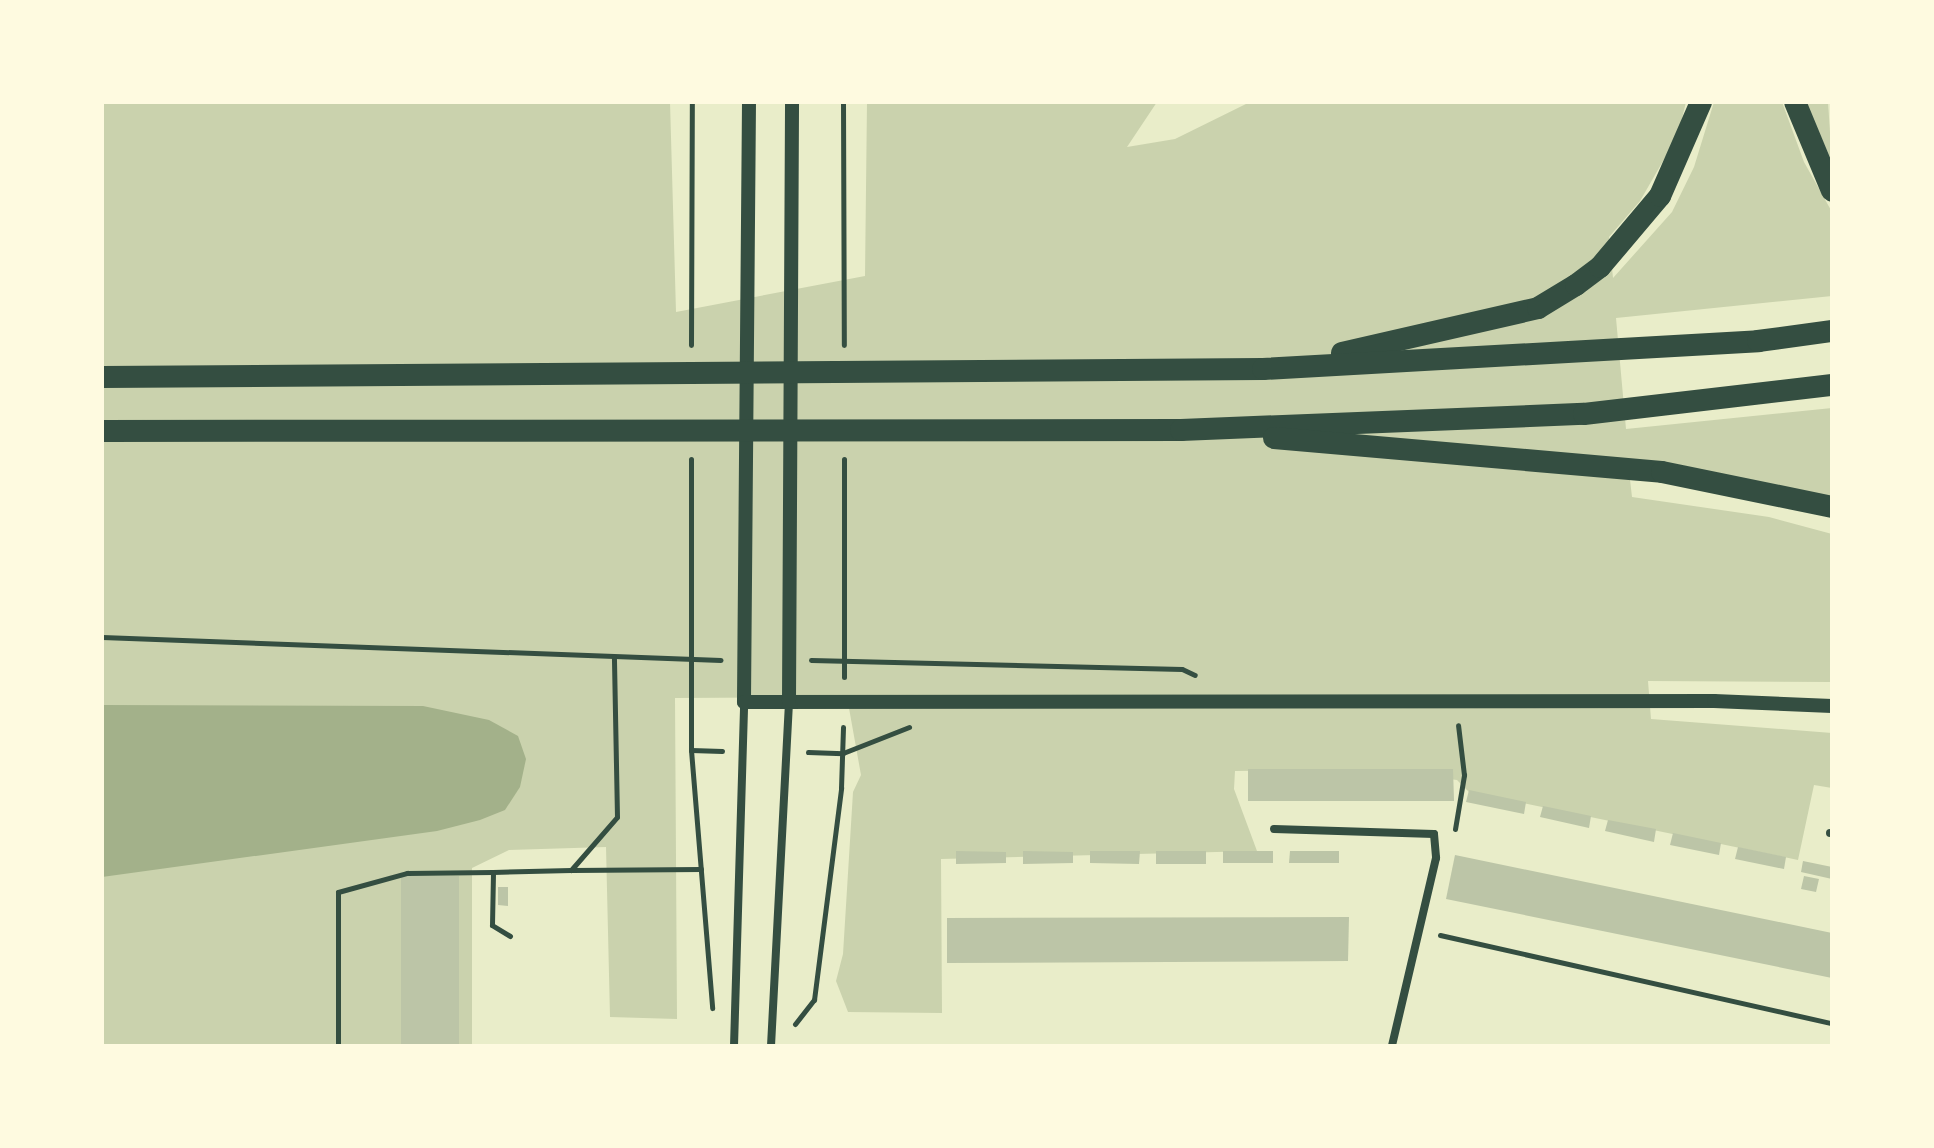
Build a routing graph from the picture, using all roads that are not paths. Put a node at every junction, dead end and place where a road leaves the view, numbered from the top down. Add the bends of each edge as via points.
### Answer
1 (749, 102) edge
2 (792, 102) edge
3 (1701, 102) edge
4 (1795, 102) edge
5 (1832, 191) edge
6 (1832, 331) edge
7 (1263, 369) junction
8 (102, 377) edge
9 (1832, 385) edge
10 (1181, 430) junction
11 (102, 431) edge
12 (1832, 507) edge
13 (789, 701) junction
14 (744, 702) junction
15 (1832, 706) edge
16 (1274, 829) dead end
17 (734, 1046) edge
18 (771, 1046) edge
19 (1392, 1046) edge

1 - 14 street
2 - 13 street
3 - 7 highway via 1679,159 1637,227 1600,267 1538,308
4 - 5 highway
6 - 7 highway via 1758,341
7 - 8 highway
9 - 10 highway via 1584,414
10 - 11 highway
10 - 12 highway via 1662,472
13 - 14 street
13 - 15 street
13 - 18 street
14 - 17 street
16 - 19 street via 1434,834 1436,858

